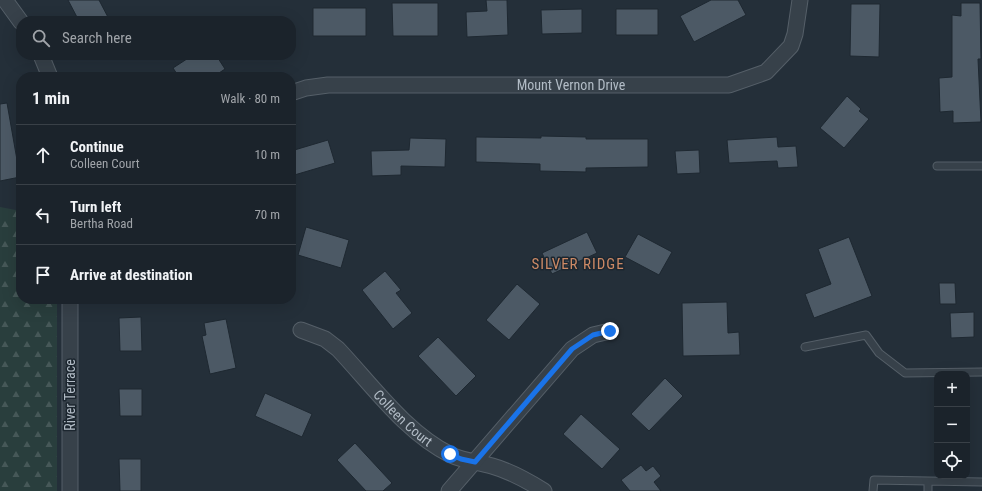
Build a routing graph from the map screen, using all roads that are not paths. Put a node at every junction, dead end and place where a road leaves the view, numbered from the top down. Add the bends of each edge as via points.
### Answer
1 (5, 0) edge
2 (800, 0) edge
3 (17, 16) edge
4 (43, 60) edge
5 (48, 72) edge
6 (296, 91) edge
7 (937, 166) dead end
8 (982, 166) edge
9 (70, 304) edge
10 (301, 330) dead end
11 (610, 331) dead end
12 (805, 347) dead end
13 (982, 372) edge
14 (475, 462) junction
15 (928, 482) junction
16 (982, 482) edge
17 (70, 491) edge
18 (449, 491) edge
19 (544, 491) edge
20 (873, 491) edge
21 (928, 491) edge

1 - 3 street
2 - 6 street, Mount Vernon Drive via 791,46 766,72 729,85 328,86
4 - 5 street
7 - 8 lane
9 - 17 street, River Terrace
10 - 14 street, Colleen Court via 325,339 338,349 424,438 450,454
11 - 14 street via 593,335 572,349
12 - 13 lane via 866,335 879,353 904,373
14 - 18 street
14 - 19 street, Colleen Court via 508,472
15 - 16 lane
15 - 20 lane via 874,480
15 - 21 lane

